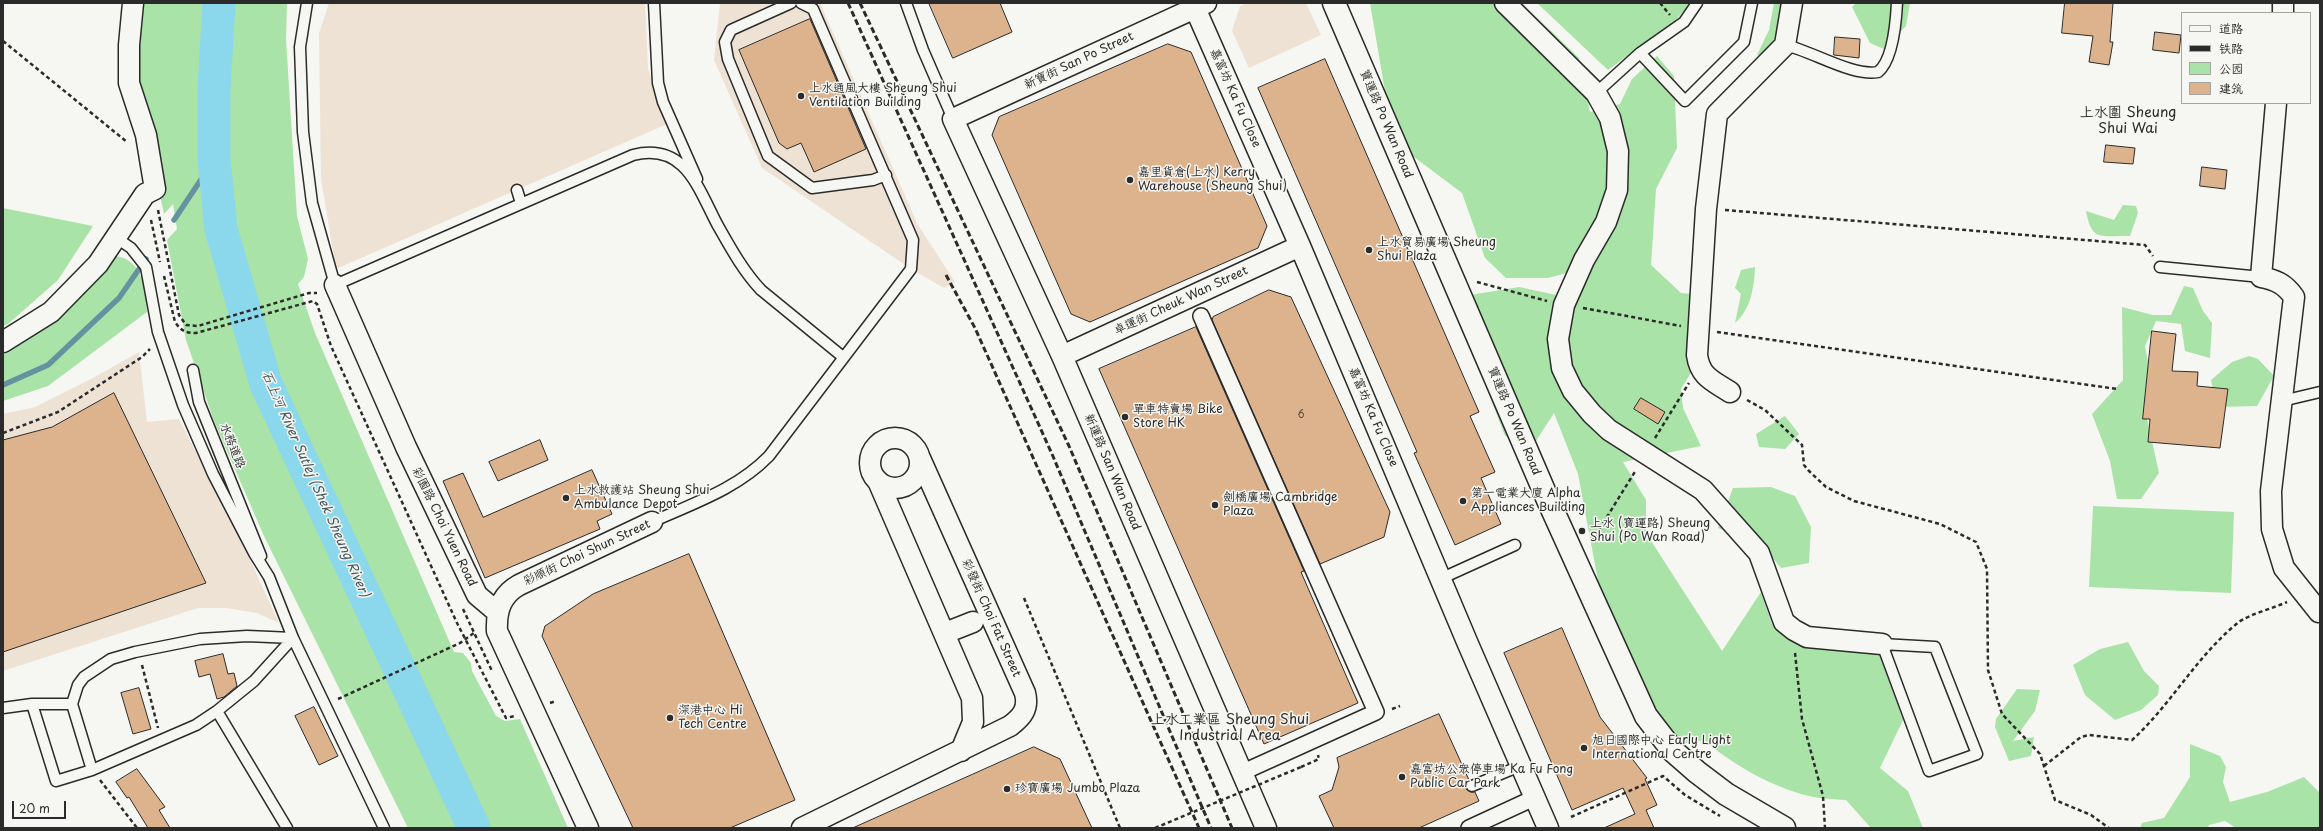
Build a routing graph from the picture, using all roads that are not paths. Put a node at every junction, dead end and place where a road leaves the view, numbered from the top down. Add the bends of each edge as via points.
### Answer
1 (133, 3) edge
2 (308, 3) edge
3 (654, 3) edge
4 (790, 3) edge
5 (801, 3) edge
6 (906, 3) edge
7 (1334, 3) edge
8 (1505, 3) edge
9 (1697, 3) edge
10 (1752, 3) edge
11 (1792, 3) edge
12 (1898, 3) edge
13 (1200, 5) edge
14 (1785, 44) junction
15 (1640, 53) junction
16 (1596, 93) junction
17 (2276, 104) edge
18 (953, 119) junction
19 (886, 175) junction
20 (701, 188) junction
21 (517, 190) dead end
22 (521, 203) junction
23 (123, 243) junction
24 (1300, 246) junction
25 (2160, 267) dead end
26 (2261, 277) junction
27 (335, 284) junction
28 (1201, 316) dead end
29 (3, 342) edge
30 (1062, 356) junction
31 (843, 357) junction
32 (193, 370) dead end
33 (1730, 392) road end
34 (2320, 392) edge
35 (2282, 401) junction
36 (919, 456) junction
37 (878, 481) junction
38 (652, 522) joint
39 (1515, 545) dead end
40 (268, 577) junction
41 (1440, 579) junction
42 (497, 612) junction
43 (2319, 612) dead end
44 (973, 622) dead end
45 (945, 633) junction
46 (293, 638) junction
47 (1882, 644) junction
48 (32, 704) junction
49 (72, 704) junction
50 (3, 708) edge
51 (218, 711) junction
52 (961, 751) junction
53 (1520, 766) junction
54 (92, 770) junction
55 (1241, 773) junction
56 (1472, 786) dead end
57 (1534, 798) junction
58 (828, 823) edge
59 (286, 828) edge
60 (384, 828) edge
61 (588, 828) edge
62 (802, 828) edge
63 (1266, 828) edge
64 (1469, 828) edge
65 (1548, 828) edge
66 (1784, 828) edge

1 - 23 street via 129,83 146,135 150,192
2 - 27 lane via 300,47 305,147 312,203
3 - 20 lane via 658,83
4 - 19 lane via 731,30 725,42 728,59 768,156 812,188 873,180
5 - 19 lane, 彩順街 Choi Shun Street via 813,9
6 - 18 lane
7 - 66 street, 寶運路 Po Wan Road via 1545,493 1646,716 1673,751 1697,772 1726,794
8 - 16 street
9 - 15 lane via 1684,22
10 - 15 lane via 1744,42 1685,101
11 - 14 street
12 - 14 lane via 1889,53 1886,63 1878,72 1870,74 1856,71
13 - 18 street, 新寶街 San Po Street
13 - 24 street, 嘉富坊 Ka Fu Close
14 - 33 street via 1716,114 1706,208 1697,355 1698,367 1705,376
15 - 16 lane
16 - 47 street via 1610,118 1618,151 1617,190 1606,222 1584,260 1564,305 1558,339 1562,368 1573,391 1609,430 1702,490 1758,553 1784,622 1807,637
17 - 26 street
18 - 30 street, 新運路 San Wan Road
19 - 31 lane, 彩順街 Choi Shun Street via 913,240 911,270
20 - 22 lane via 671,158 644,152
20 - 31 lane via 717,223 751,280
21 - 22 lane
22 - 27 lane
23 - 29 street via 98,264 51,312
23 - 40 lane via 146,267 158,332 183,405 213,474
24 - 30 street, 卓運街 Cheuk Wan Street
24 - 41 street, 嘉富坊 Ka Fu Close
25 - 26 lane
26 - 35 street via 2274,279 2288,288 2294,296
27 - 42 street, 彩園路 Choi Yuen Road via 406,447 477,595
28 - 55 street via 1376,712
30 - 55 street, 新運路 San Wan Road
31 - 38 lane, 彩順街 Choi Shun Street via 769,456 753,472 738,483
32 - 40 lane, 水務道路 via 200,402 252,530
34 - 35 lane
35 - 43 street via 2271,491 2272,529 2284,568
36 - 37 street via 919,472 908,485 893,488
36 - 37 street, 彩發街 Choi Fat Street via 910,443 902,439 890,439 879,444 874,450 870,466
36 - 52 street, 彩發街 Choi Fat Street via 1022,686 1027,703 1020,718 1010,726
37 - 45 street, 彩發街 Choi Fat Street
38 - 42 street, 彩順街 Choi Shun Street via 510,590
39 - 41 lane
40 - 46 lane
41 - 53 street, 嘉富坊 Ka Fu Close
42 - 61 street via 497,631
44 - 45 street
45 - 52 street, 彩發街 Choi Fat Street via 968,687 974,710 973,722
46 - 49 lane via 247,636 200,639 111,659 84,677 78,684
46 - 51 lane via 254,681
46 - 60 lane
47 - 47 lane via 1935,647 1977,754 1929,771
48 - 49 lane
48 - 50 lane
48 - 54 lane via 56,781
49 - 54 lane
51 - 54 lane via 196,725
51 - 59 lane
52 - 58 street, 彩發街 Choi Fat Street
53 - 56 lane
53 - 57 street, 嘉富坊 Ka Fu Close
55 - 63 street, 新運路 San Wan Road
57 - 64 street
57 - 65 street, 嘉富坊 Ka Fu Close
58 - 62 street, 彩發街 Choi Fat Street

